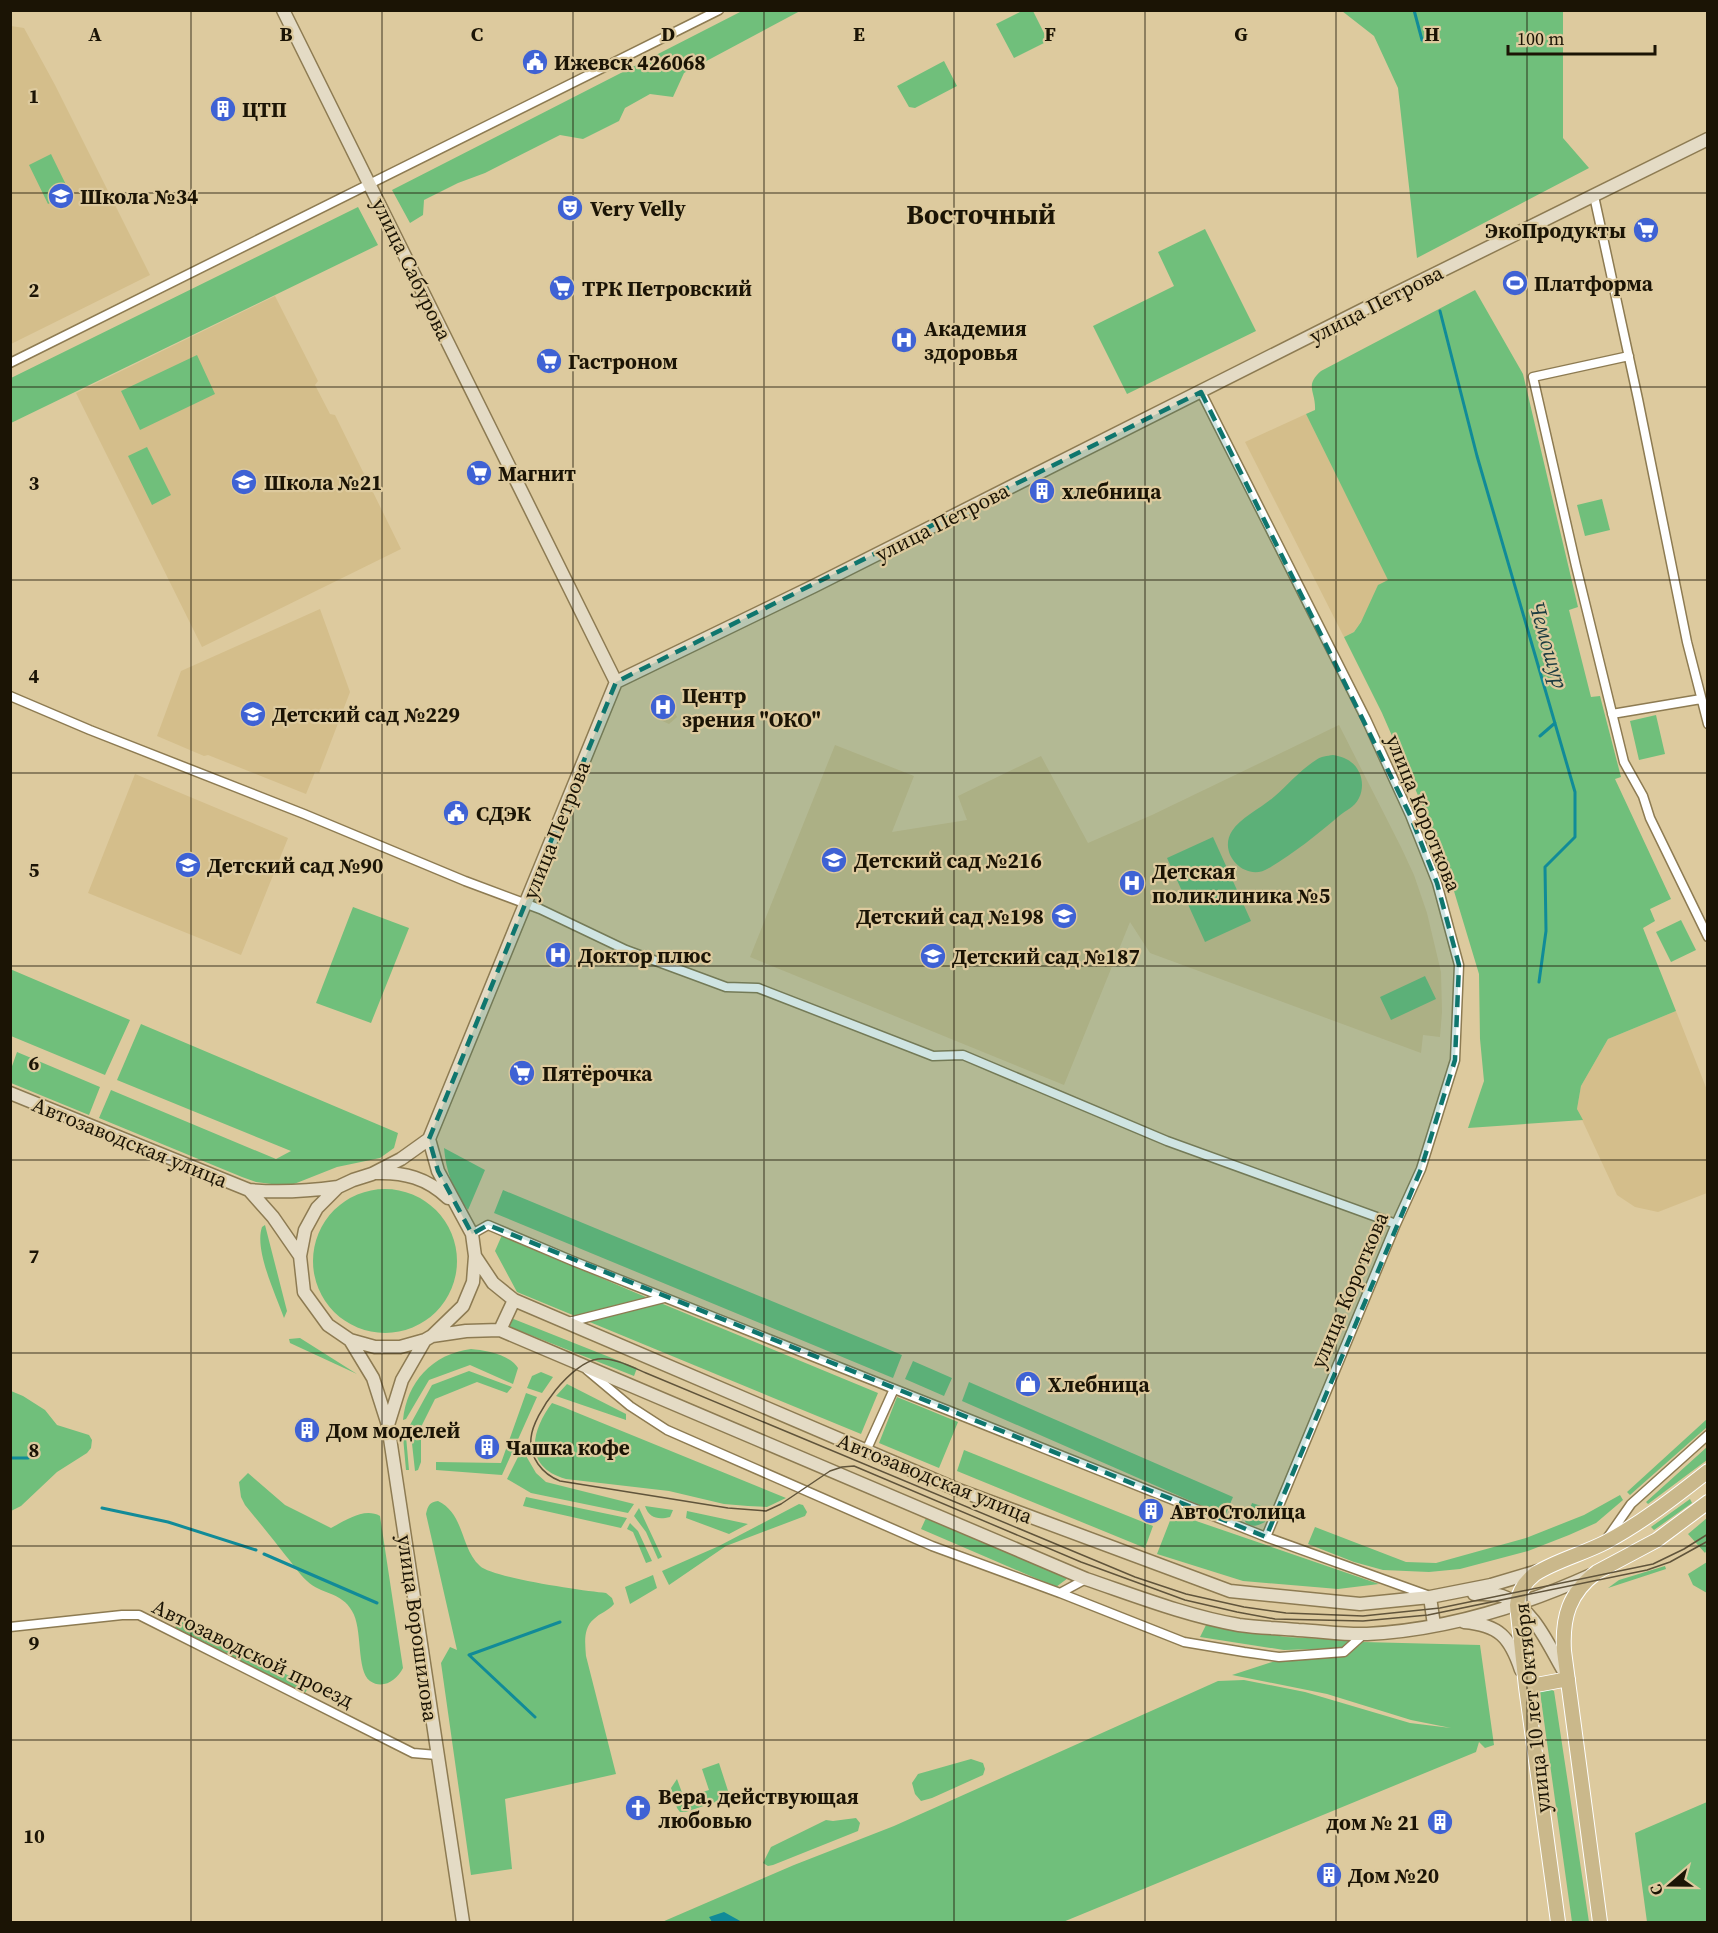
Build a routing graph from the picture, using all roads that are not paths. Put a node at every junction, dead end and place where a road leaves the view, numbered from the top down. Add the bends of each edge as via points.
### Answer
1 (283, 10) edge
2 (719, 10) edge
3 (1707, 139) edge
4 (371, 184) junction
5 (1594, 196) junction
6 (1629, 356) junction
7 (10, 363) edge
8 (1202, 392) junction
9 (616, 682) junction
10 (10, 696) edge
11 (1701, 699) junction
12 (1612, 714) junction
13 (1707, 724) edge
14 (525, 904) junction
15 (1707, 937) edge
16 (10, 1094) edge
17 (429, 1138) junction
18 (372, 1174) junction
19 (338, 1187) junction
20 (249, 1190) junction
21 (455, 1204) junction
22 (1396, 1224) junction
23 (471, 1234) junction
24 (300, 1256) junction
25 (475, 1256) junction
26 (664, 1298) junction
27 (513, 1300) junction
28 (569, 1322) junction
29 (500, 1330) junction
30 (429, 1338) junction
31 (350, 1340) junction
32 (577, 1362) junction
33 (894, 1389) junction
34 (388, 1425) junction
35 (1707, 1435) edge
36 (866, 1451) junction
37 (1707, 1471) edge
38 (1686, 1488) junction
39 (1704, 1505) edge
40 (1266, 1537) junction
41 (1605, 1543) junction
42 (1545, 1569) junction
43 (1597, 1572) junction
44 (1086, 1579) junction
45 (1060, 1593) junction
46 (1430, 1597) junction
47 (1517, 1605) junction
48 (1457, 1621) junction
49 (1434, 1625) junction
50 (10, 1627) edge
51 (1364, 1634) junction
52 (1568, 1679) junction
53 (1526, 1687) junction
54 (437, 1755) junction
55 (463, 1923) edge
56 (1558, 1923) edge
57 (1600, 1923) edge

1 - 4 main road
2 - 4 street
3 - 5 main road, улица Петрова
4 - 7 street, улица Сабурова
4 - 9 main road, улица Сабурова
5 - 6 street
5 - 8 main road, улица Петрова
6 - 11 street
6 - 12 street via 1533,377
8 - 9 main road, улица Петрова
8 - 22 street, улица Короткова via 1410,815 1437,883 1459,965 1455,1060 1421,1169
9 - 14 main road, улица Петрова
10 - 14 street
11 - 12 street
11 - 13 street
12 - 15 street via 1624,762
14 - 17 main road, улица Петрова
14 - 22 street via 626,950 726,987 758,988 933,1056 963,1054 1167,1141
16 - 20 main road, Автозаводская улица
17 - 18 main road
17 - 21 main road via 438,1171
18 - 19 main road
18 - 21 main road via 395,1173 417,1178 438,1188
19 - 20 main road
19 - 24 main road via 317,1208 305,1230
20 - 24 main road
21 - 23 main road
22 - 40 street, улица Короткова
23 - 25 main road
23 - 26 street via 488,1225
24 - 31 main road via 304,1292 328,1325
25 - 27 main road, Автозаводская улица via 493,1283
25 - 30 main road via 473,1282 463,1306
26 - 28 street
26 - 33 street
27 - 28 main road, Автозаводская улица
27 - 29 main road
28 - 36 main road, Автозаводская улица
29 - 30 main road, Автозаводская улица
29 - 32 main road, Автозаводская улица
30 - 31 main road via 400,1347 375,1347
30 - 34 main road, улица Ворошилова via 402,1380
31 - 34 main road via 373,1378
32 - 44 main road, Автозаводская улица
32 - 45 street, Автозаводская улица via 630,1406 667,1430 932,1546
33 - 36 street
33 - 40 street
34 - 54 main road, улица Ворошилова
35 - 41 street via 1631,1504
36 - 46 main road, Автозаводская улица via 956,1489 1230,1591 1360,1604
37 - 38 main road, улица 10 лет Октября
38 - 39 main road
38 - 41 main road, улица 10 лет Октября via 1643,1521
39 - 43 main road, улица 10 лет Октября via 1657,1540
40 - 46 street
41 - 42 main road, улица 10 лет Октября
42 - 46 main road, Автозаводская улица
42 - 47 main road, улица 10 лет Октября via 1522,1587
43 - 47 main road, Автозаводская улица
43 - 52 main road, улица 10 лет Октября via 1577,1590 1567,1613 1564,1644
44 - 45 street
44 - 51 main road, Автозаводская улица via 1235,1624
45 - 51 street, Автозаводская улица via 1185,1642 1244,1653 1278,1657 1344,1653
46 - 47 main road via 1491,1594
46 - 49 main road
47 - 48 main road, Автозаводская улица
47 - 52 main road via 1536,1626
47 - 53 main road, улица 10 лет Октября
48 - 49 main road, Автозаводская улица
48 - 53 main road via 1501,1633 1513,1650
49 - 51 main road, Автозаводская улица
50 - 54 street, Автозаводской проезд via 139,1615 413,1753
52 - 53 main road
52 - 57 main road, улица 10 лет Октября
53 - 56 main road, улица 10 лет Октября
54 - 55 main road, улица Ворошилова

